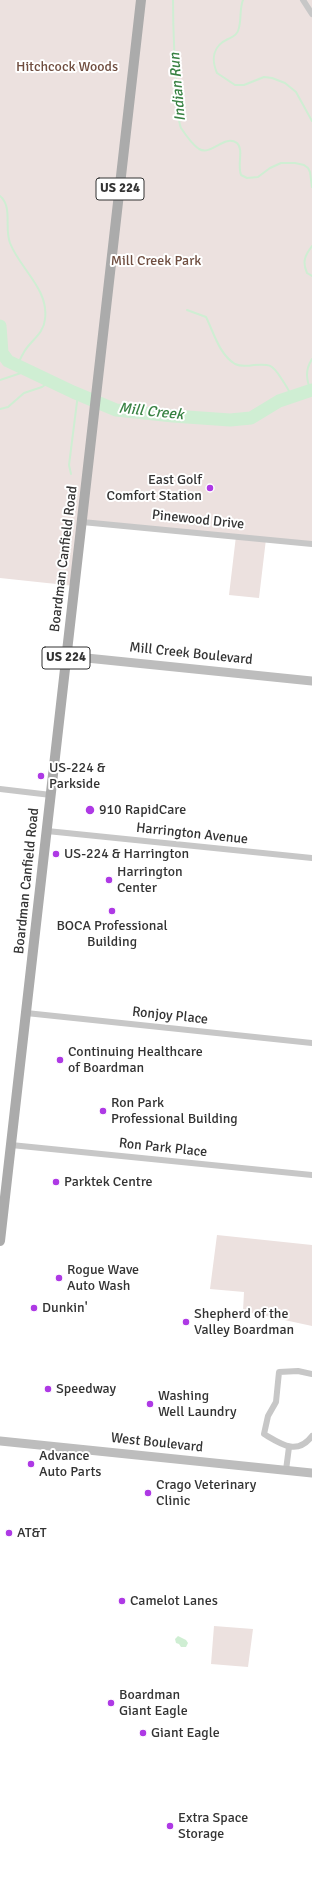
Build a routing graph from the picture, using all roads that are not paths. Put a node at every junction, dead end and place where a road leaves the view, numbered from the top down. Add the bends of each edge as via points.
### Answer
1 (141, 0) edge
2 (303, 0) edge
3 (312, 14) edge
4 (82, 522) junction
5 (312, 544) edge
6 (67, 656) junction
7 (312, 681) edge
8 (0, 789) edge
9 (50, 795) junction
10 (47, 831) junction
11 (312, 858) edge
12 (26, 1014) junction
13 (312, 1042) edge
14 (11, 1145) junction
15 (312, 1176) edge
16 (0, 1241) edge
17 (312, 1374) edge
18 (312, 1436) edge
19 (0, 1441) edge
20 (289, 1447) junction
21 (286, 1470) junction
22 (312, 1473) edge

1 - 4 main road, Boardman Canfield Road / US 224
2 - 3 street
4 - 5 street, Pinewood Drive
4 - 6 main road, Boardman Canfield Road / US 224
6 - 7 street, Mill Creek Boulevard
6 - 9 main road, Boardman Canfield Road / US 224
8 - 9 street
9 - 10 main road, Boardman Canfield Road / US 224
10 - 11 street, Harrington Avenue
10 - 12 main road, Boardman Canfield Road / US 224
12 - 13 street, Ronjoy Place
12 - 14 main road, Boardman Canfield Road / US 224
14 - 15 street, Ron Park Place
14 - 16 main road, Boardman Canfield Road / US 224
17 - 20 street via 298,1371 279,1372 276,1402 268,1416 264,1434
18 - 20 street via 302,1445
19 - 21 street, West Boulevard
20 - 21 street
21 - 22 street, West Boulevard

